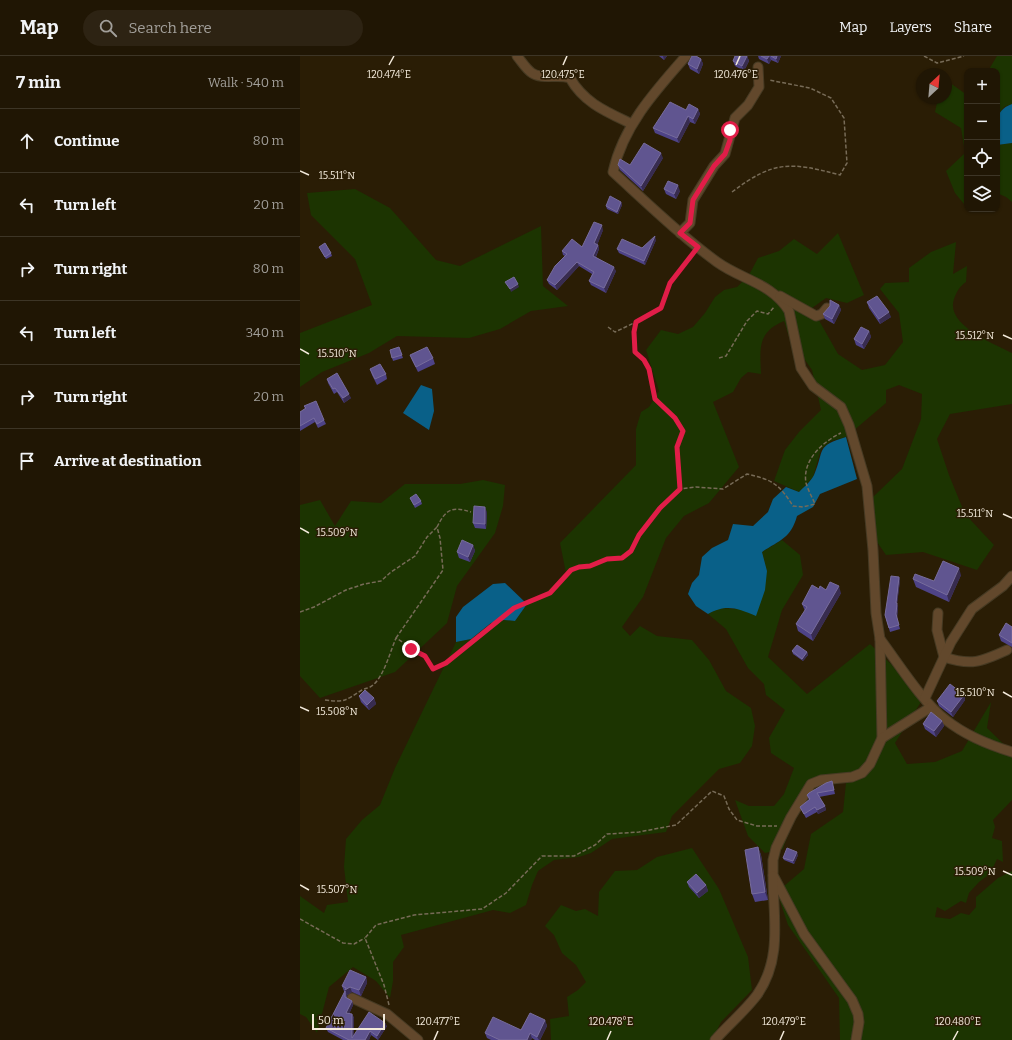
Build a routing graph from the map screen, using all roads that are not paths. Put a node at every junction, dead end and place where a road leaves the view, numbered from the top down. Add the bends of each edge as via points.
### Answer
1 (517, 56) edge
2 (686, 56) edge
3 (758, 66) dead end
4 (632, 124) junction
5 (680, 233) junction
6 (782, 299) junction
7 (827, 308) edge
8 (1012, 576) edge
9 (938, 613) dead end
10 (880, 639) junction
11 (1007, 650) dead end
12 (944, 657) junction
13 (925, 698) junction
14 (931, 707) junction
15 (882, 738) junction
16 (1012, 752) edge
17 (773, 876) junction
18 (352, 998) dead end
19 (418, 1040) edge
20 (715, 1040) edge
21 (856, 1040) edge

1 - 4 street via 532,73 539,76 555,75 570,78 583,97
2 - 4 street
3 - 5 street via 759,87 748,105 735,118 725,154 714,166 693,200 690,223
4 - 5 street via 613,172
5 - 6 street via 718,263
6 - 7 street via 816,316
6 - 10 street via 789,310 798,361 813,386 841,407 867,486
8 - 12 street via 972,609
9 - 12 street via 937,630
10 - 13 street
10 - 15 street
11 - 12 street via 977,662 956,661
12 - 13 street
13 - 14 street
14 - 15 street
14 - 16 street via 962,731 993,747
15 - 17 street via 870,764 862,773 810,784 787,826 773,860
17 - 20 street via 776,928 773,959 768,974 756,996
17 - 21 street via 804,934 852,1000 859,1022
18 - 19 street via 387,1014

